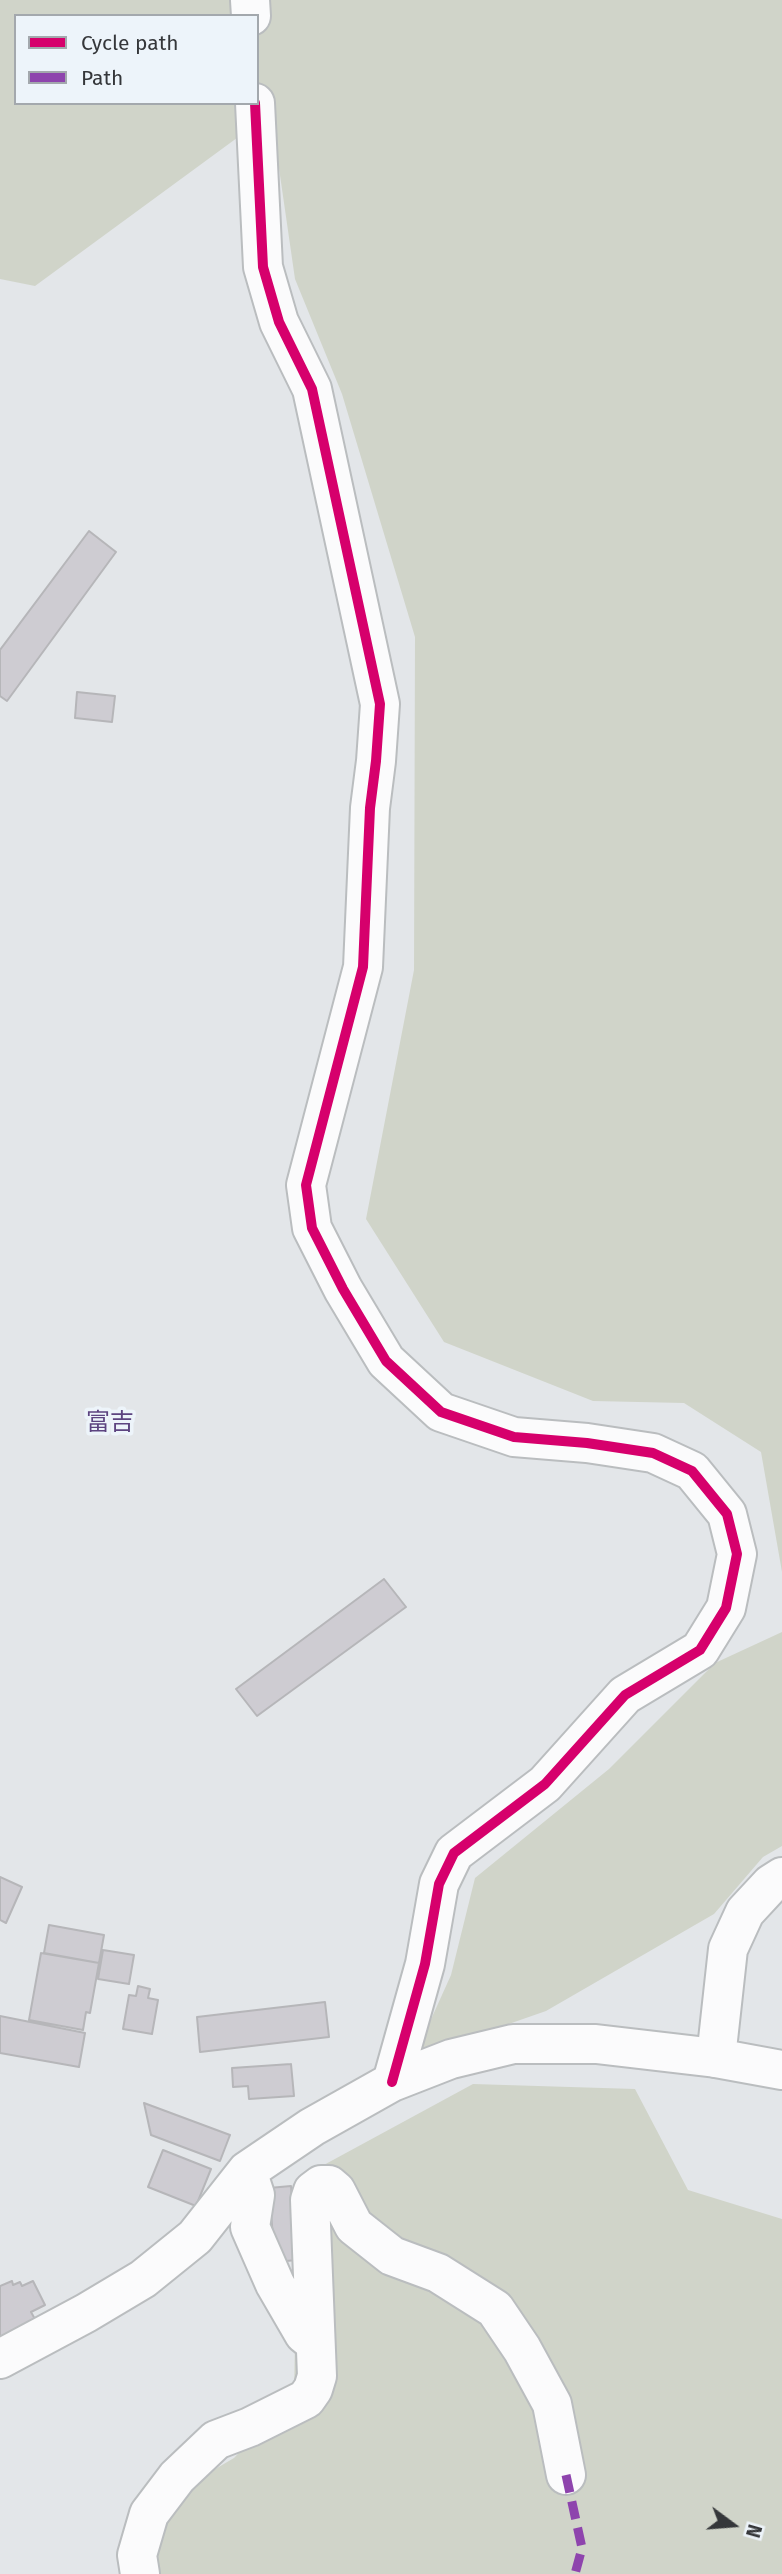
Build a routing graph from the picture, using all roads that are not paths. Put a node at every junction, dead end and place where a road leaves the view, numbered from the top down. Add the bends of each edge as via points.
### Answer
1 (255, 105) edge
2 (782, 1877) edge
3 (716, 2058) junction
4 (782, 2070) edge
5 (391, 2082) junction
6 (247, 2171) junction
7 (314, 2342) junction
8 (0, 2359) edge
9 (566, 2476) dead end
10 (139, 2574) edge

1 - 5 street via 263,267 279,321 312,389 380,704 363,967 306,1185 312,1228 386,1361 441,1412 514,1437 653,1453 692,1471 727,1514 737,1554 726,1608 700,1650 625,1695 545,1784 454,1853 439,1885 425,1964
2 - 3 street via 745,1912 728,1949
3 - 4 street
3 - 5 street via 596,2044 513,2044 451,2059
5 - 6 street
6 - 7 street via 255,2195 250,2227 275,2284 304,2334
6 - 8 street via 195,2237 144,2279
7 - 9 street via 310,2200 321,2185 330,2185 354,2226 392,2256 438,2273 495,2309 552,2404
7 - 10 street via 317,2376 306,2399 216,2440 177,2477 149,2514 137,2555

